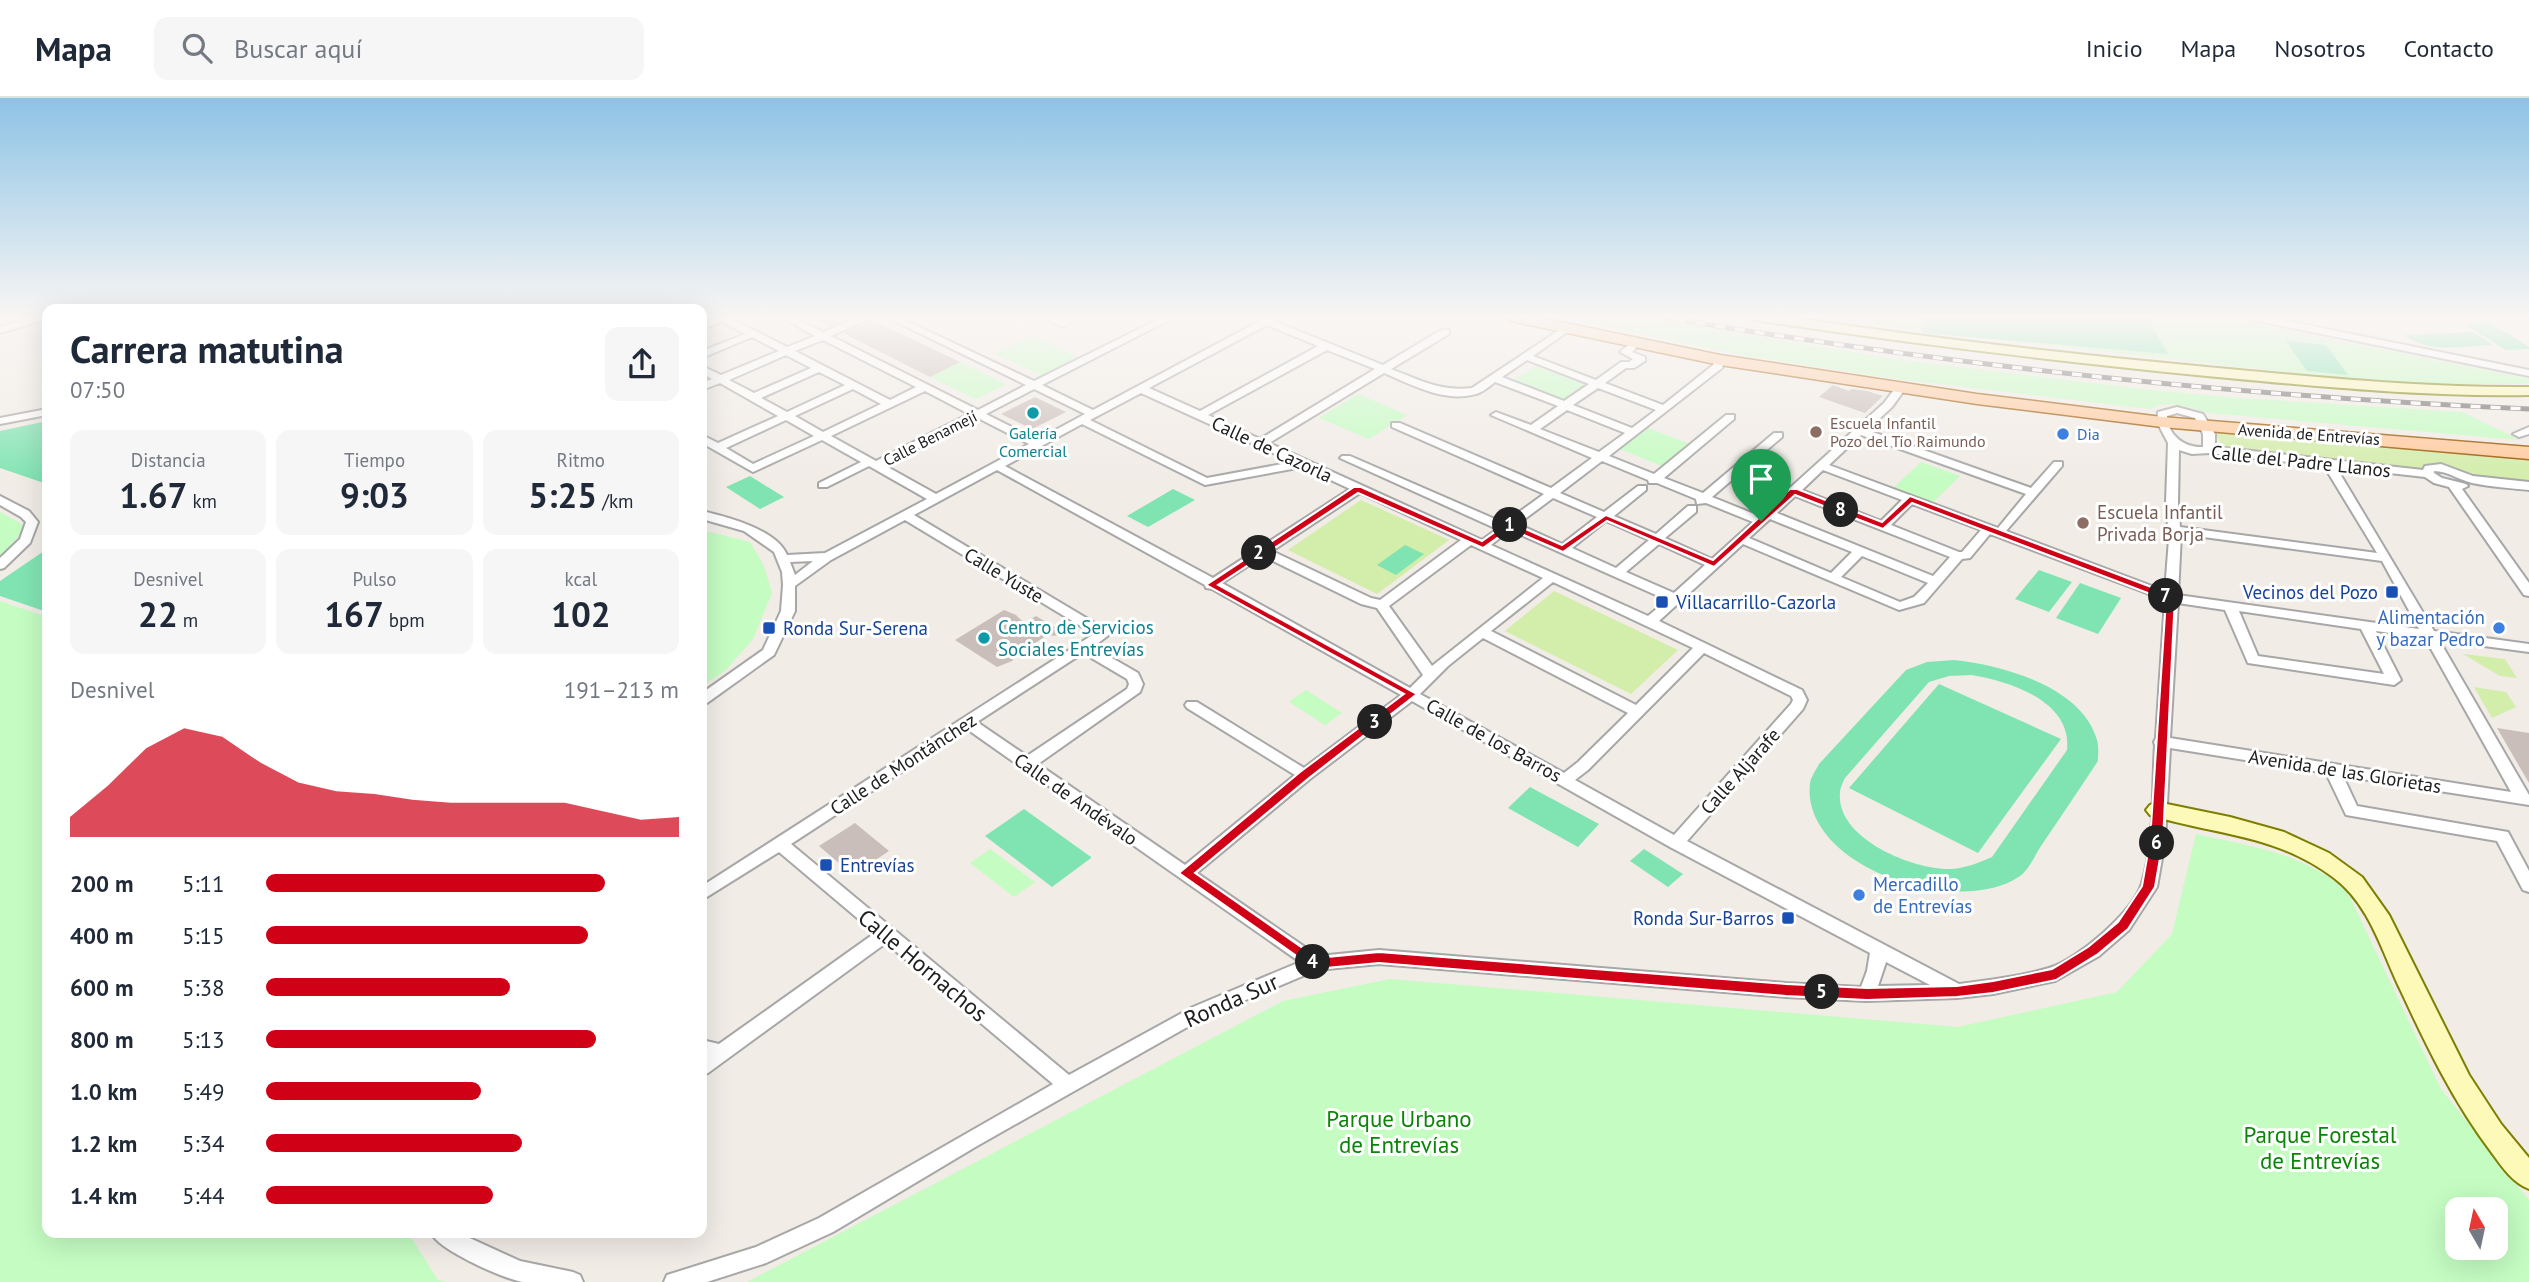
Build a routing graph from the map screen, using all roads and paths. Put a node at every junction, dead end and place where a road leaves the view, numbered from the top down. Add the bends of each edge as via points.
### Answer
1 (739, 371) edge
2 (812, 371) edge
3 (825, 371) edge
4 (894, 371) edge
5 (1005, 371) edge
6 (1061, 371) edge
7 (1175, 371) edge
8 (1280, 371) edge
9 (1380, 371) edge
10 (1389, 371) edge
11 (1506, 371) edge
12 (1564, 371) edge
13 (1617, 371) edge
14 (1711, 371) edge
15 (1790, 371) edge
16 (2206, 371) edge
17 (707, 372) edge
18 (1496, 378) junction
19 (720, 379) junction
20 (1597, 384) junction
21 (707, 385) edge
22 (1034, 385) junction
23 (852, 386) junction
24 (925, 387) junction
25 (1142, 389) junction
26 (1900, 389) junction
27 (2529, 391) edge
28 (754, 397) junction
29 (890, 404) junction
30 (1567, 405) junction
31 (1664, 409) junction
32 (42, 413) edge
33 (977, 414) junction
34 (1094, 414) junction
35 (1199, 415) junction
36 (1496, 415) dead end
37 (786, 416) junction
38 (1730, 417) dead end
39 (2161, 419) junction
40 (1082, 421) junction
41 (0, 422) edge
42 (2203, 422) junction
43 (1396, 425) dead end
44 (1532, 429) junction
45 (1860, 431) junction
46 (1633, 432) junction
47 (1778, 435) dead end
48 (824, 437) junction
49 (2526, 437) edge
50 (707, 441) edge
51 (2175, 443) junction
52 (1037, 444) junction
53 (1259, 444) junction
54 (718, 447) junction
55 (2206, 451) junction
56 (2529, 453) edge
57 (1602, 456) junction
58 (1346, 458) dead end
59 (872, 463) junction
60 (1303, 464) junction
61 (2058, 464) dead end
62 (2329, 465) junction
63 (997, 466) junction
64 (1822, 466) junction
65 (2172, 471) junction
66 (2428, 474) junction
67 (2469, 479) junction
68 (1650, 482) junction
69 (823, 485) dead end
70 (2454, 486) junction
71 (2529, 486) edge
72 (1358, 489) junction
73 (1794, 491) junction
74 (1552, 492) junction
75 (2034, 493) junction
76 (936, 499) junction
77 (1910, 499) junction
78 (0, 500) edge
79 (1699, 502) junction
80 (905, 515) junction
81 (707, 516) edge
82 (1606, 517) junction
83 (1765, 517) junction
84 (1883, 526) junction
85 (1507, 527) junction
86 (2004, 528) dead end
87 (1988, 529) junction
88 (2175, 530) junction
89 (1657, 538) junction
90 (1741, 539) junction
91 (1468, 541) junction
92 (1483, 545) junction
93 (1563, 549) junction
94 (1262, 551) junction
95 (1860, 551) junction
96 (1958, 555) junction
97 (827, 557) junction
98 (2386, 558) junction
99 (783, 559) junction
100 (1714, 564) junction
101 (0, 565) edge
102 (1618, 573) junction
103 (2523, 576) edge
104 (1552, 577) junction
105 (1833, 578) junction
106 (1935, 581) junction
107 (789, 585) junction
108 (1211, 585) junction
109 (2529, 592) edge
110 (2171, 598) junction
111 (1676, 599) junction
112 (1382, 604) junction
113 (2230, 606) junction
114 (1650, 622) junction
115 (2366, 625) junction
116 (1482, 632) junction
117 (1103, 634) joint
118 (2426, 634) junction
119 (1702, 647) junction
120 (1083, 648) junction
121 (2529, 648) edge
122 (1430, 674) junction
123 (1412, 694) junction
124 (707, 696) edge
125 (1799, 697) joint
126 (1192, 705) dead end
127 (1636, 711) junction
128 (967, 722) junction
129 (2161, 742) junction
130 (1025, 765) junction
131 (2332, 769) junction
132 (1305, 775) junction
133 (1565, 780) junction
134 (2526, 800) edge
135 (2157, 810) junction
136 (1676, 843) junction
137 (780, 844) junction
138 (1185, 873) junction
139 (2529, 886) edge
140 (707, 891) edge
141 (886, 934) junction
142 (1878, 950) junction
143 (1315, 963) junction
144 (1957, 991) junction
145 (1867, 994) junction
146 (707, 1049) edge
147 (722, 1052) junction
148 (707, 1063) edge
149 (1067, 1085) junction
150 (2529, 1177) edge
151 (449, 1238) edge
152 (573, 1282) edge
153 (674, 1282) edge

1 - 19 street
2 - 28 street
3 - 23 street
4 - 24 street
5 - 22 street
6 - 22 street, Calle Benamejí
7 - 25 street
8 - 35 street, Calle de Cazorla
9 - 53 street
10 - 18 street via 1437,391 1468,393
11 - 18 street
12 - 20 street
13 - 20 street
14 - 31 street
15 - 26 main road, Avenida de Entrevías
16 - 27 street via 2370,386
17 - 19 street
18 - 30 street
19 - 21 street
19 - 28 street
20 - 30 street
20 - 31 street
22 - 33 street, Calle Benamejí
22 - 34 street
23 - 29 street
23 - 37 street
24 - 29 street
24 - 33 street
25 - 34 street
25 - 35 street, Calle de Cazorla
26 - 39 main road, Avenida de Entrevías
26 - 45 street
28 - 37 street
29 - 48 street
30 - 44 street
30 - 46 street
31 - 46 street
32 - 41 street
33 - 52 street
33 - 59 street, Calle Benamejí
34 - 40 street
35 - 53 street, Calle de Cazorla
36 - 44 street
37 - 48 street
37 - 54 street
38 - 68 street
39 - 42 main road, Avenida de Entrevías
39 - 51 street
40 - 52 street
40 - 60 street via 1205,481
42 - 49 main road, Avenida de Entrevías
42 - 55 street via 2211,446
42 - 56 main road, Avenida de Entrevías
43 - 74 street
44 - 57 street
45 - 64 street via 1828,453
45 - 75 street
46 - 57 street
47 - 79 street
48 - 54 street via 753,469
48 - 59 street
50 - 54 street
51 - 55 street, Calle del Padre Llanos
51 - 65 street, Ronda Sur
52 - 63 street
53 - 60 street, Calle de Cazorla
55 - 62 street, Calle del Padre Llanos
55 - 65 street
57 - 68 street
57 - 74 street
58 - 85 street
59 - 69 street, Calle Benamejí
59 - 76 street
60 - 72 street, Calle de Cazorla
61 - 75 street
62 - 66 street, Calle del Padre Llanos
62 - 98 street
63 - 76 street
63 - 108 street, Calle de los Barros
64 - 73 street
64 - 77 street
65 - 88 street, Ronda Sur
66 - 67 street via 2429,468 2442,467
66 - 70 street
67 - 70 street via 2468,485
67 - 71 street
68 - 79 street
68 - 82 street
70 - 103 street
72 - 91 street, Calle de Cazorla
72 - 94 street
73 - 83 street
73 - 84 street
74 - 82 street
74 - 85 street
75 - 86 street
76 - 80 street
77 - 84 street
77 - 87 street
78 - 101 street via 32,522 18,551
79 - 83 street
79 - 89 street
80 - 97 street
80 - 117 street, Calle Yuste
81 - 99 street via 748,528 779,550
82 - 89 street
82 - 93 street
83 - 90 street
83 - 95 street
84 - 96 street
85 - 92 street
85 - 93 street
87 - 96 street via 1966,555
87 - 110 street
88 - 98 street
88 - 110 street, Ronda Sur
89 - 100 street
89 - 102 street
90 - 100 street
90 - 105 street
91 - 92 street, Calle de Cazorla
91 - 112 street
92 - 104 street, Calle de Cazorla
93 - 102 street
94 - 108 street
94 - 112 street via 1366,601
95 - 105 street
95 - 106 street
96 - 106 street
97 - 99 street
97 - 107 street
98 - 118 street
99 - 107 street
100 - 111 street
102 - 111 street
103 - 109 street
104 - 114 street, Calle de Cazorla
104 - 116 street
105 - 106 street via 1899,606 1919,600
107 - 124 street via 789,611 769,652
108 - 123 street, Calle de los Barros
110 - 113 street
110 - 129 street, Ronda Sur
111 - 114 street
112 - 122 street
113 - 115 street
113 - 115 street via 2253,660 2394,680
114 - 119 street, Calle de Cazorla
115 - 118 street
116 - 122 street
116 - 127 street
117 - 120 street, Calle de Montánchez
118 - 121 street
118 - 134 street
119 - 125 street, Calle de Cazorla
119 - 127 street
120 - 128 street, Calle de Montánchez
120 - 130 street via 1133,676 1133,692
122 - 123 street
123 - 132 street
123 - 133 street, Calle de los Barros
125 - 136 street, Calle Aljarafe via 1798,706
126 - 132 street
127 - 133 street
128 - 130 street, Calle de Andévalo
128 - 137 street, Calle de Montánchez
129 - 131 street, Avenida de las Glorietas
129 - 135 street, Ronda Sur
130 - 138 street, Calle de Andévalo
131 - 134 street, Avenida de las Glorietas
131 - 139 street via 2351,811 2502,836
132 - 138 street
133 - 136 street, Calle de los Barros
135 - 144 street, Ronda Sur via 2149,887 2123,925 2056,974
135 - 150 street via 2270,834 2344,873 2373,904 2471,1105
136 - 142 street, Calle de los Barros
137 - 140 street, Calle de Montánchez
137 - 141 street, Calle Hornachos
138 - 143 street, Calle de Andévalo
141 - 147 street
141 - 149 street, Calle Hornachos
142 - 144 street, Calle de los Barros
142 - 145 street
143 - 145 street, Ronda Sur via 1379,957
143 - 149 street, Ronda Sur via 1199,1012
144 - 145 street, Ronda Sur
146 - 147 street
147 - 148 street
149 - 153 street, Ronda Sur via 826,1225 759,1256
151 - 152 street via 493,1263 539,1278

